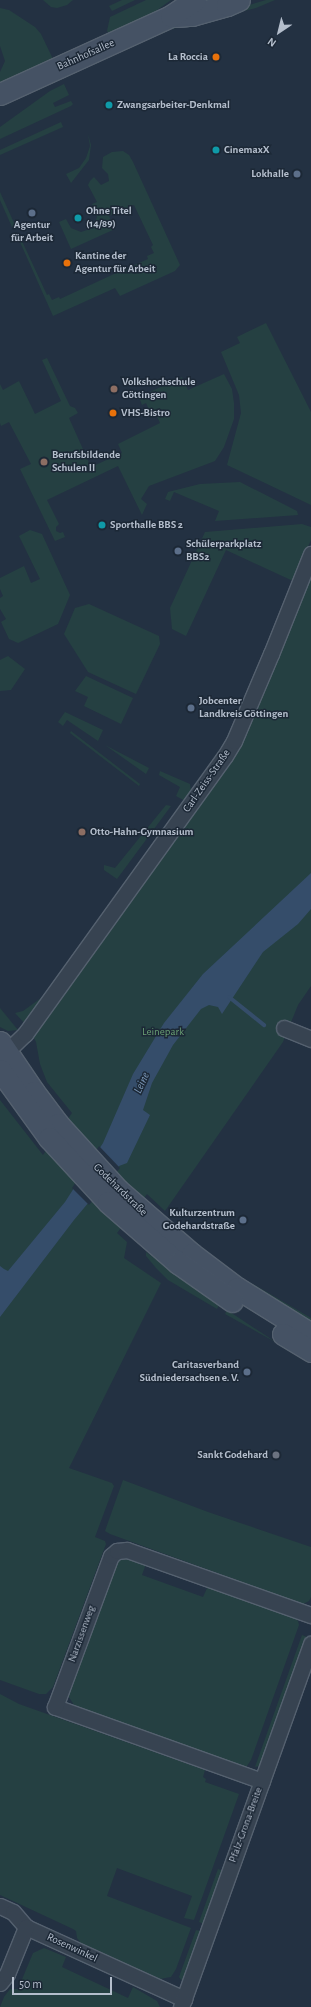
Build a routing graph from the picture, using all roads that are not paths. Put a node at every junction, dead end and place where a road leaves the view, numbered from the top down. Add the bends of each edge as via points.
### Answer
1 (196, 0) edge
2 (239, 0) edge
3 (172, 16) junction
4 (0, 94) edge
5 (311, 554) edge
6 (284, 1028) dead end
7 (311, 1039) edge
8 (2, 1056) edge
9 (141, 1222) junction
10 (311, 1334) edge
11 (311, 1351) edge
12 (311, 1615) edge
13 (311, 1644) edge
14 (262, 1781) junction
15 (0, 1906) edge
16 (26, 1927) junction
17 (0, 1983) edge
18 (182, 2003) edge

1 - 3 street, Bahnhofsallee
2 - 3 street, Bahnhofsallee via 227,6 192,15
3 - 4 street, Bahnhofsallee
5 - 8 street, Carl-Zeiss-Straße via 234,741 225,756 25,1034
6 - 7 street
8 - 9 street, Godehardstraße via 54,1131 101,1172
9 - 10 street, Godehardstraße via 237,1288
9 - 11 street, Godehardstraße via 178,1263 222,1295
12 - 14 street, Narzissenweg via 127,1550 117,1551 111,1556 55,1707
13 - 14 street, Pfalz-Grona-Breite
14 - 18 street, Pfalz-Grona-Breite
15 - 16 street, Rosenwinkel via 13,1912
16 - 17 street via 7,1974
16 - 18 street, Rosenwinkel

